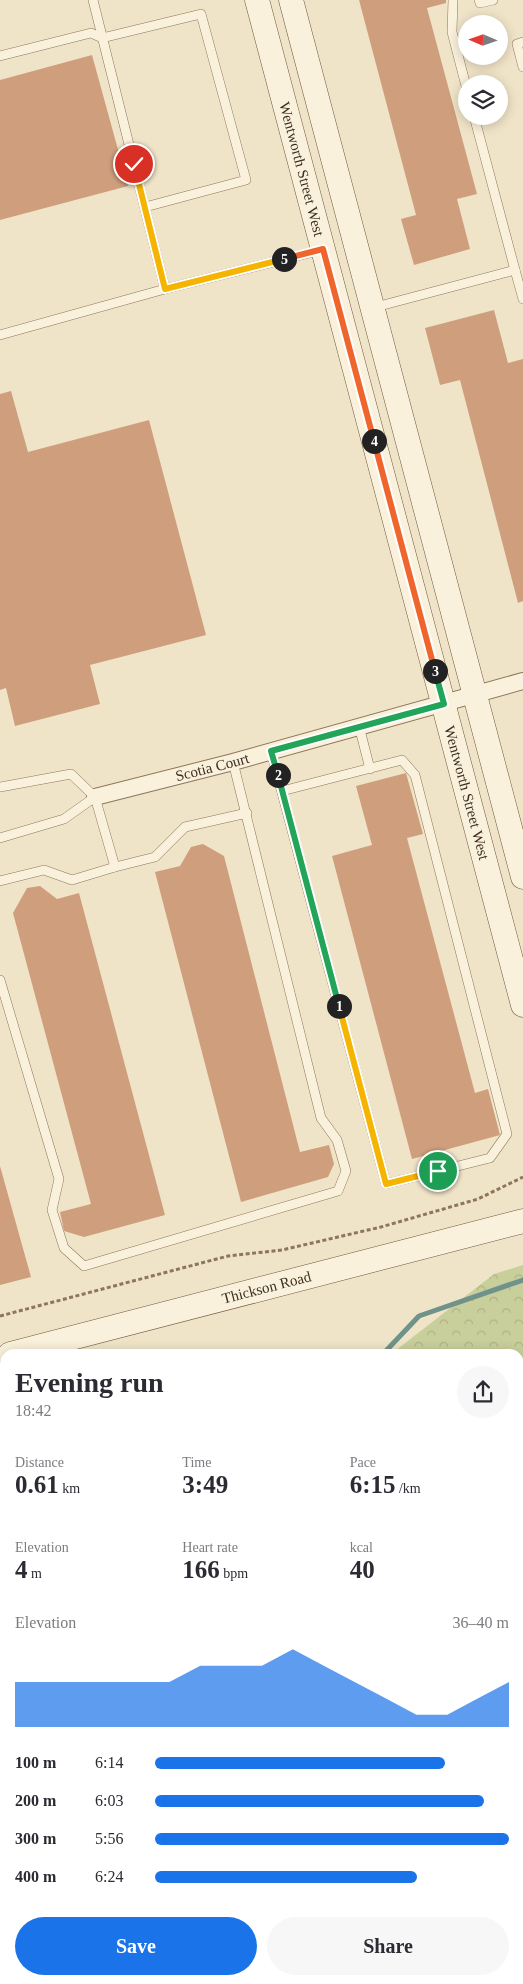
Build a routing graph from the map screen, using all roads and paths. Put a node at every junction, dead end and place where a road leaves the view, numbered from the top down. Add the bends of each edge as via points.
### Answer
1 (93, 0) edge
2 (257, 0) edge
3 (291, 0) edge
4 (453, 0) edge
5 (479, 0) edge
6 (493, 0) edge
7 (102, 38) junction
8 (523, 42) edge
9 (0, 56) edge
10 (523, 67) edge
11 (463, 75) edge
12 (476, 125) edge
13 (145, 207) junction
14 (323, 249) junction
15 (515, 270) junction
16 (165, 289) junction
17 (523, 299) edge
18 (372, 308) junction
19 (0, 335) edge
20 (523, 681) edge
21 (474, 696) junction
22 (444, 704) junction
23 (359, 726) junction
24 (271, 751) junction
25 (233, 762) junction
26 (370, 768) junction
27 (0, 787) edge
28 (282, 791) junction
29 (94, 797) junction
30 (247, 813) junction
31 (0, 838) edge
32 (115, 867) junction
33 (523, 877) edge
34 (0, 881) edge
35 (0, 980) edge
36 (523, 1005) edge
37 (523, 1177) edge
38 (523, 1221) edge
39 (0, 1316) edge
40 (29, 1349) edge

1 - 7 lane
2 - 14 main road, Wentworth Street West
3 - 18 main road
4 - 11 lane via 452,32
5 - 6 lane via 480,3
7 - 9 lane via 91,33
7 - 13 lane
7 - 13 lane via 201,14 246,180
8 - 10 lane via 517,44
12 - 15 lane
13 - 16 lane
14 - 16 lane
14 - 22 main road, Wentworth Street West
15 - 17 lane
15 - 18 lane
16 - 19 lane
18 - 21 main road
20 - 21 street, Scotia Court
21 - 22 street, Scotia Court
21 - 33 main road
22 - 23 street, Scotia Court
22 - 36 main road, Wentworth Street West
23 - 24 street, Scotia Court
23 - 26 lane
24 - 25 street, Scotia Court
24 - 28 lane
25 - 29 street, Scotia Court
25 - 30 lane
26 - 28 lane
26 - 28 lane via 402,760 415,774 507,1134 490,1158 386,1184
27 - 29 lane via 71,774
29 - 31 lane via 64,819
29 - 32 lane
30 - 32 lane via 185,827 155,857
30 - 35 lane via 321,1118 337,1140 346,1171 338,1192 84,1266 64,1248 52,1210 59,1179
32 - 34 lane via 72,880 44,870
37 - 39 path via 478,1199 381,1227 282,1250 228,1256
38 - 40 main road, Thickson Road

